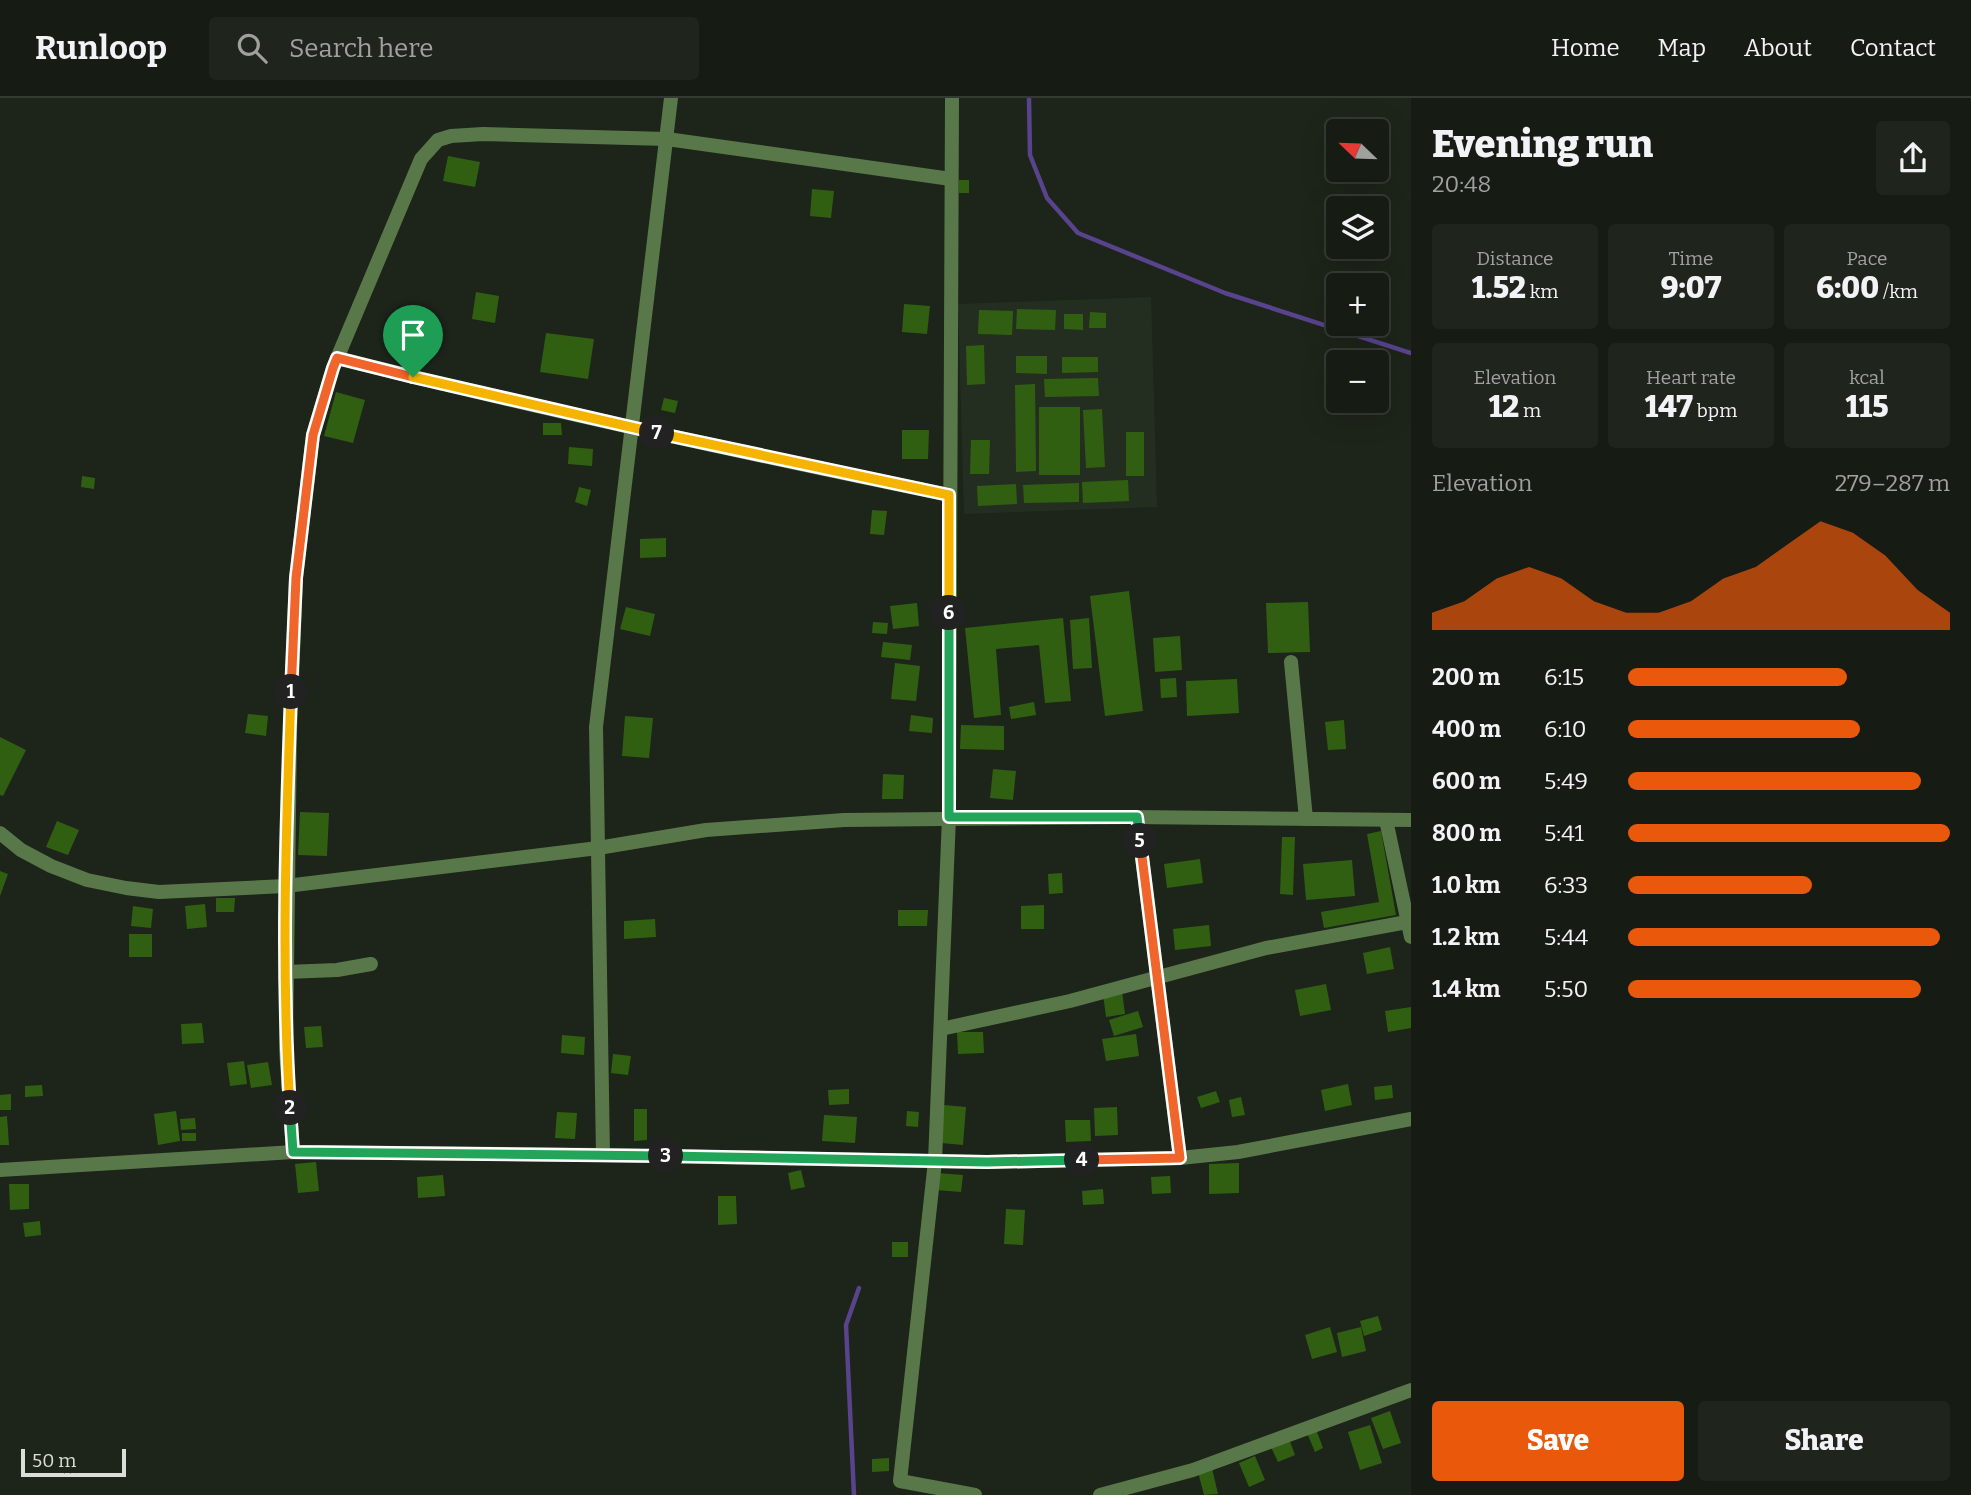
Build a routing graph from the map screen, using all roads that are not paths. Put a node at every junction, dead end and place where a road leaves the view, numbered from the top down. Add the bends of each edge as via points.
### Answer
1 (671, 98) edge
2 (952, 98) edge
3 (667, 139) junction
4 (951, 179) junction
5 (337, 358) junction
6 (632, 428) junction
7 (949, 495) junction
8 (1291, 662) dead end
9 (949, 817) junction
10 (1137, 817) junction
11 (1306, 818) junction
12 (1386, 820) junction
13 (1411, 820) edge
14 (0, 833) edge
15 (598, 848) junction
16 (286, 886) junction
17 (1407, 922) junction
18 (1411, 937) edge
19 (372, 964) dead end
20 (286, 972) junction
21 (1158, 976) junction
22 (940, 1029) junction
23 (1411, 1119) edge
24 (293, 1152) junction
25 (603, 1154) junction
26 (1180, 1158) junction
27 (935, 1161) junction
28 (0, 1170) edge
29 (1411, 1390) edge
30 (899, 1488) edge
31 (975, 1495) edge
32 (1100, 1495) edge

1 - 3 street
2 - 4 street
3 - 4 street
3 - 5 street via 483,134 438,140 421,159
3 - 6 street
4 - 7 street
5 - 6 street
5 - 16 street via 316,418 296,578
6 - 7 street
6 - 15 street via 596,727
7 - 9 street
8 - 11 street
9 - 10 street
9 - 15 street via 706,830
9 - 22 street
10 - 11 street
10 - 21 street
11 - 12 street
12 - 13 street
12 - 17 street
14 - 16 street via 51,866 126,888 159,892
15 - 16 street
15 - 25 street
16 - 20 street
17 - 18 street
17 - 21 street via 1266,948
19 - 20 street
20 - 24 street
21 - 22 street via 1070,1001
21 - 26 street
22 - 27 street
23 - 26 street via 1238,1152
24 - 25 street
24 - 28 street
25 - 27 street
26 - 27 street
27 - 30 street
29 - 32 street via 1193,1469
30 - 31 street

